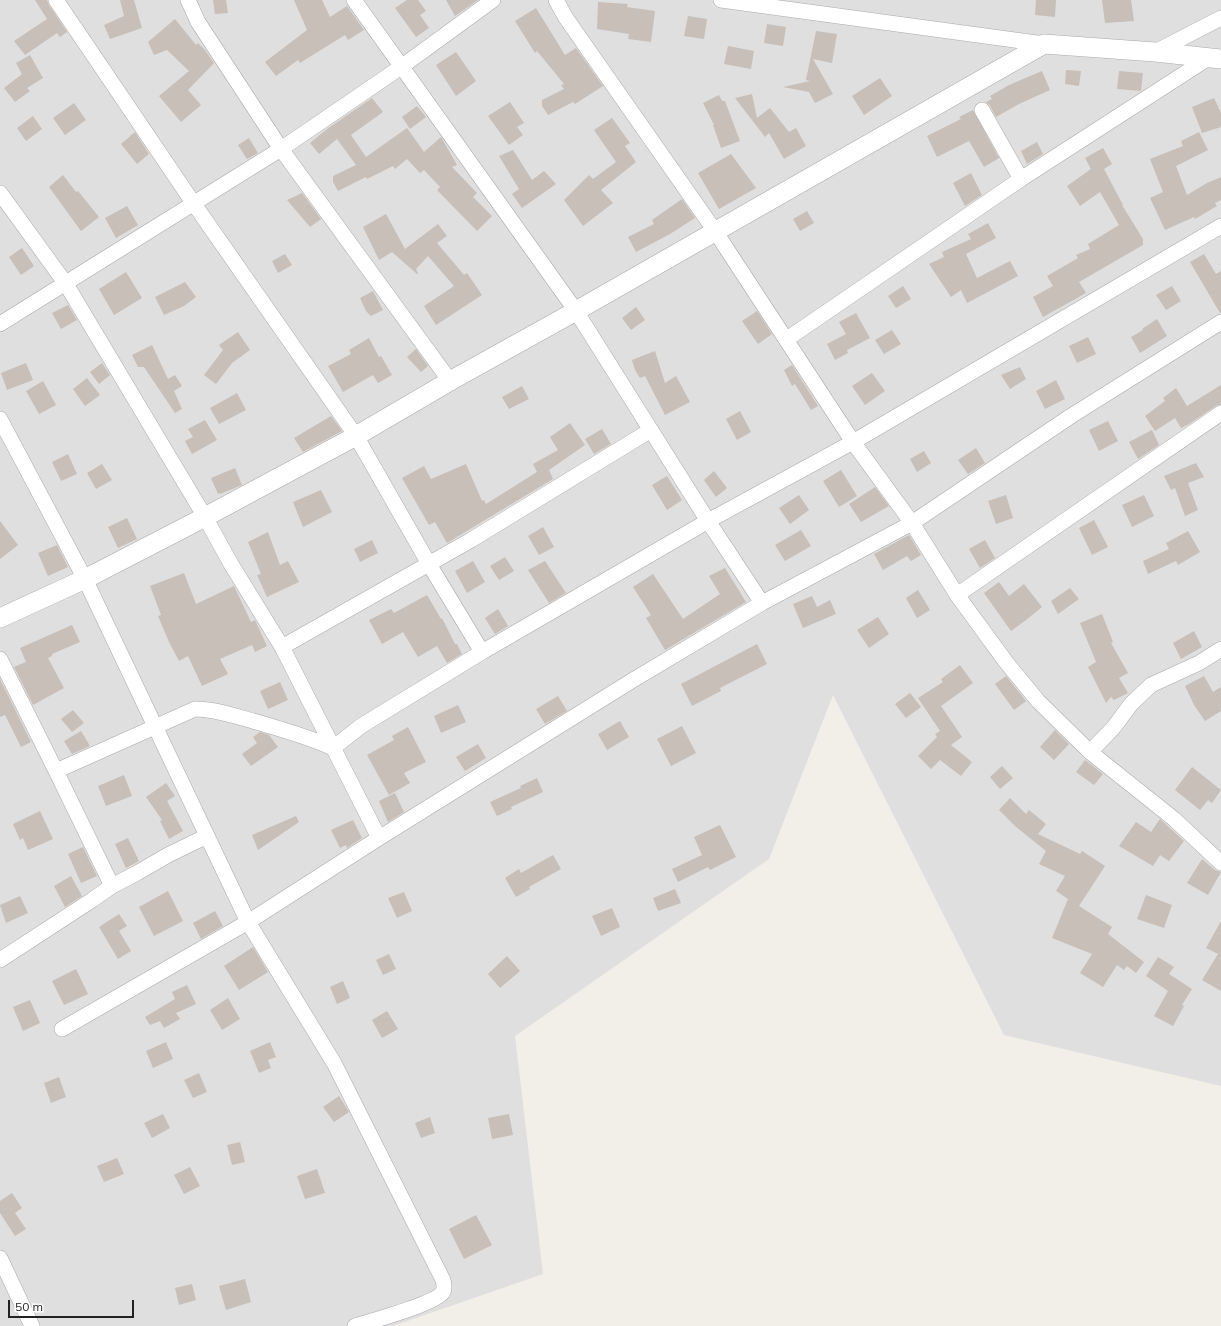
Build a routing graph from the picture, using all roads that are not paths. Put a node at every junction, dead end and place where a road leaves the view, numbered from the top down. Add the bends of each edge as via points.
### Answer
1 (56, 0) edge
2 (188, 0) edge
3 (354, 0) edge
4 (494, 0) edge
5 (556, 0) edge
6 (721, 0) edge
7 (1221, 18) edge
8 (1044, 44) junction
9 (1155, 52) junction
10 (1216, 58) edge
11 (401, 67) junction
12 (982, 110) dead end
13 (281, 149) junction
14 (1021, 179) junction
15 (0, 192) edge
16 (194, 204) junction
17 (1221, 226) edge
18 (715, 231) junction
19 (66, 284) junction
20 (576, 311) junction
21 (1221, 322) edge
22 (0, 324) edge
23 (787, 339) junction
24 (450, 381) junction
25 (1221, 413) edge
26 (0, 419) edge
27 (651, 430) junction
28 (356, 436) junction
29 (853, 442) junction
30 (205, 517) junction
31 (708, 521) junction
32 (912, 522) junction
33 (429, 564) junction
34 (85, 579) junction
35 (957, 595) junction
36 (762, 603) junction
37 (0, 618) edge
38 (282, 647) junction
39 (1221, 649) edge
40 (482, 652) junction
41 (0, 659) edge
42 (156, 727) junction
43 (333, 748) junction
44 (1090, 752) junction
45 (56, 771) junction
46 (207, 836) junction
47 (379, 838) junction
48 (1221, 863) edge
49 (112, 886) junction
50 (248, 922) junction
51 (0, 960) edge
52 (62, 1029) dead end
53 (0, 1258) edge
54 (32, 1326) edge
55 (355, 1326) edge

1 - 16 street
2 - 13 street via 198,22
3 - 11 street
4 - 11 street
5 - 18 street
6 - 8 street
7 - 9 street
8 - 9 street
8 - 18 street
9 - 10 street
10 - 14 street
11 - 13 street
11 - 20 street
12 - 14 street
13 - 16 street
13 - 24 street
14 - 23 street
15 - 19 street
16 - 19 street
16 - 28 street
17 - 29 street
18 - 20 street
18 - 23 street
19 - 22 street
19 - 30 street
20 - 24 street
20 - 27 street
21 - 32 street via 1071,416
23 - 29 street
24 - 28 street
25 - 35 street
26 - 34 street
27 - 31 street
27 - 33 street
28 - 30 street
28 - 33 street
29 - 31 street
29 - 32 street
30 - 34 street
30 - 38 street
31 - 36 street
31 - 40 street
32 - 35 street
32 - 36 street
33 - 38 street
33 - 40 street
34 - 37 street
34 - 42 street
35 - 44 street via 1038,701
36 - 47 street
38 - 43 street
39 - 44 street via 1151,685
40 - 43 street via 360,726
41 - 45 street
42 - 43 street via 195,709 210,709 314,739
42 - 45 street
42 - 46 street
43 - 47 street
44 - 48 street via 1174,819
45 - 49 street
46 - 49 street
46 - 50 street
47 - 50 street
49 - 51 street
50 - 52 street
50 - 55 street via 334,1063 443,1280 442,1292 430,1301
53 - 54 street

